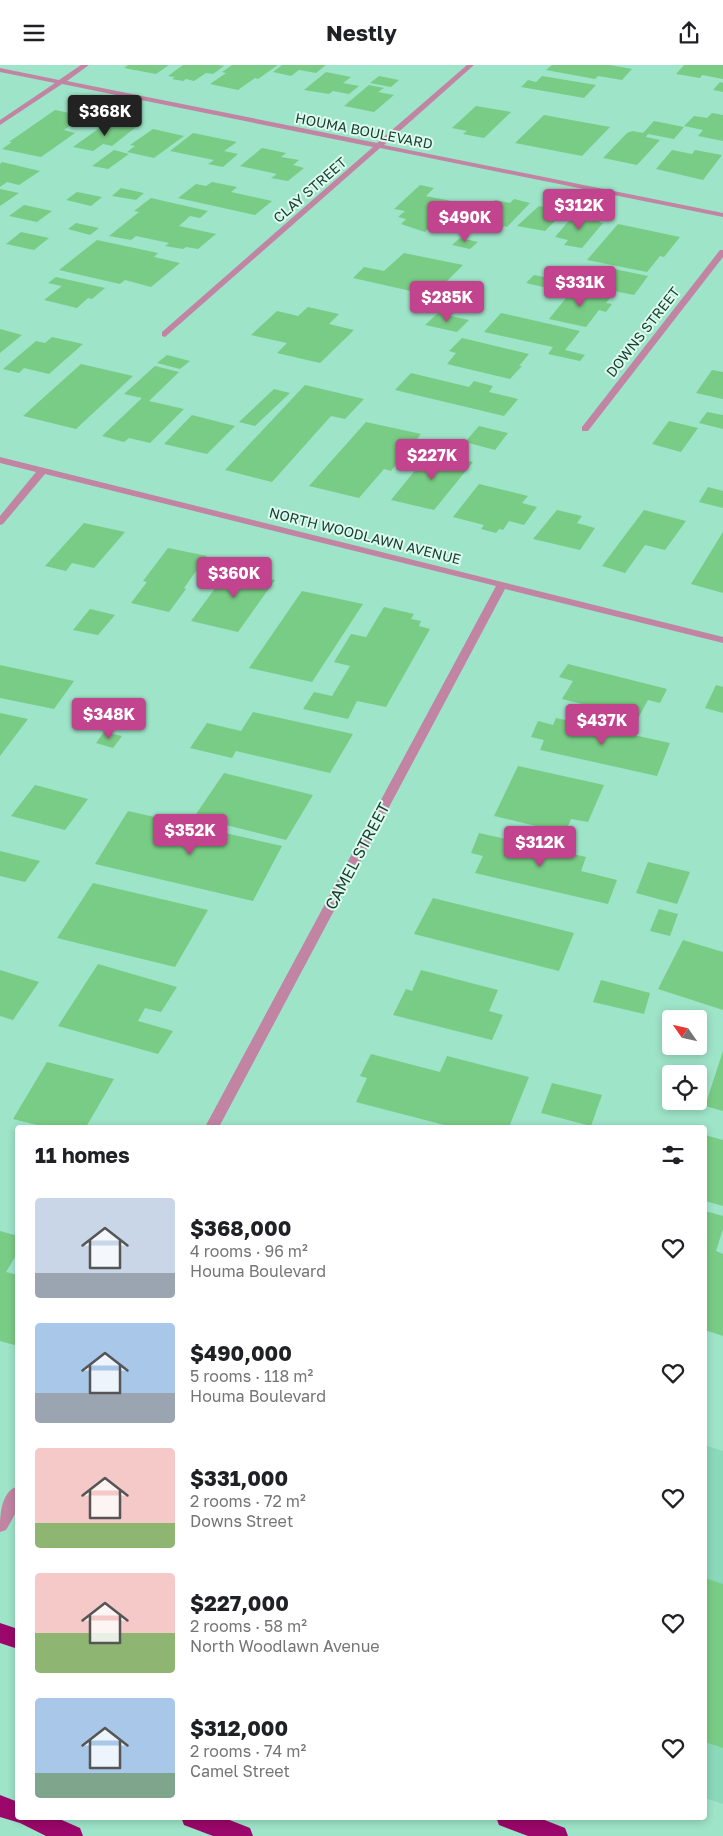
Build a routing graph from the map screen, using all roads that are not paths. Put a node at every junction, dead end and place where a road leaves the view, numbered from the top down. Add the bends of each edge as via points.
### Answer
1 (86, 65) edge
2 (471, 65) edge
3 (0, 70) edge
4 (62, 82) junction
5 (0, 123) edge
6 (378, 147) junction
7 (723, 215) edge
8 (723, 252) edge
9 (165, 334) dead end
10 (585, 429) dead end
11 (0, 460) edge
12 (42, 471) junction
13 (0, 522) edge
14 (502, 584) junction
15 (723, 640) edge
16 (213, 1125) edge
17 (15, 1498) edge
18 (0, 1525) edge
19 (0, 1633) edge
20 (15, 1638) edge
21 (35, 1820) edge
22 (200, 1820) edge
23 (514, 1820) edge
24 (72, 1836) edge
25 (242, 1836) edge
26 (557, 1836) edge

1 - 4 street
2 - 6 street, CLAY STREET
3 - 4 street, HOUMA BOULEVARD
4 - 5 street
4 - 6 street, HOUMA BOULEVARD
6 - 7 street, HOUMA BOULEVARD
6 - 9 street, CLAY STREET
8 - 10 street, DOWNS STREET
11 - 12 street, NORTH WOODLAWN AVENUE
12 - 13 street
12 - 14 street, NORTH WOODLAWN AVENUE
14 - 15 street, NORTH WOODLAWN AVENUE
14 - 16 street, CAMEL STREET
17 - 18 street
19 - 20 highway
21 - 24 highway
22 - 25 highway
23 - 26 highway

